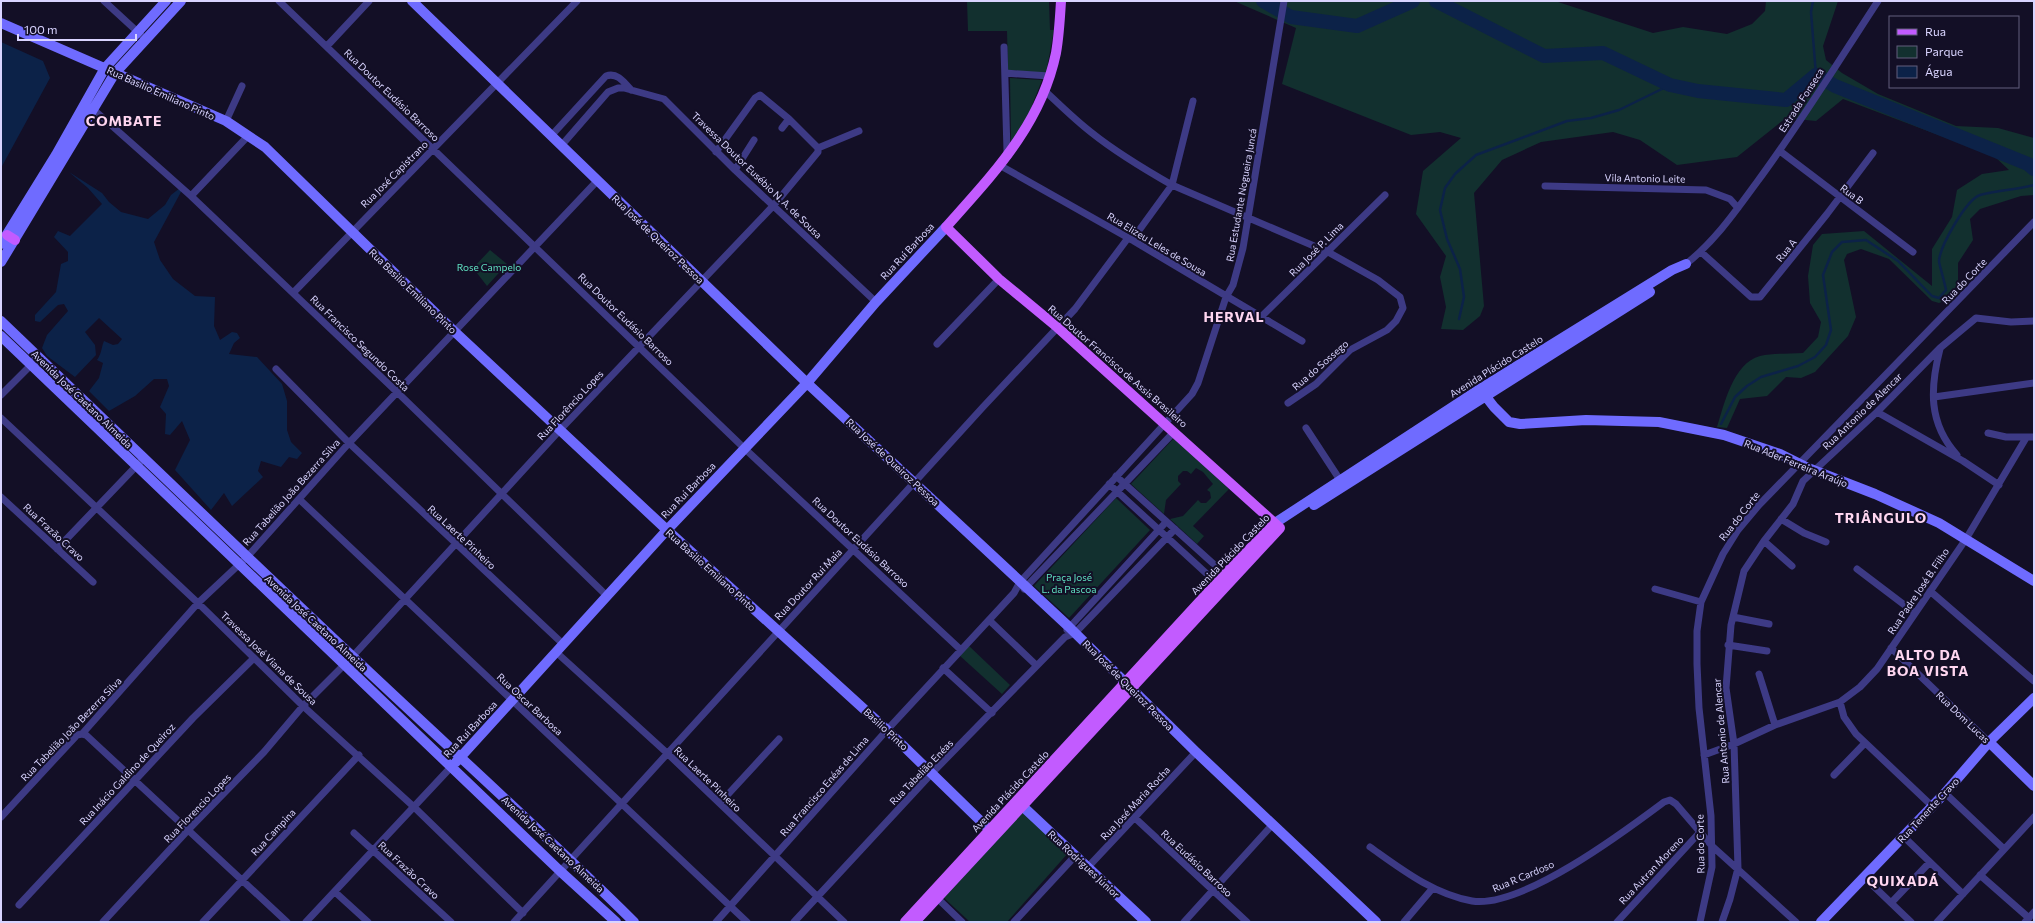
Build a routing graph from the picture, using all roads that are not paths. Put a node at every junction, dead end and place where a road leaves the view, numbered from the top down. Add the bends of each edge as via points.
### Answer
1 (104, 1) edge
2 (166, 1) edge
3 (181, 1) edge
4 (279, 1) edge
5 (369, 1) edge
6 (412, 1) edge
7 (577, 1) edge
8 (1061, 1) edge
9 (1284, 1) edge
10 (1878, 1) edge
11 (1, 23) edge
12 (138, 32) junction
13 (146, 40) junction
14 (327, 46) junction
15 (1004, 47) dead end
16 (105, 68) junction
17 (115, 73) junction
18 (1006, 73) junction
19 (1049, 76) junction
20 (496, 85) junction
21 (242, 86) dead end
22 (631, 90) junction
23 (1044, 90) junction
24 (1193, 101) dead end
25 (93, 109) junction
26 (789, 119) junction
27 (226, 121) junction
28 (782, 128) dead end
29 (859, 131) dead end
30 (73, 135) junction
31 (248, 136) junction
32 (551, 136) junction
33 (754, 140) dead end
34 (561, 146) junction
35 (434, 148) junction
36 (818, 148) junction
37 (1780, 151) junction
38 (716, 152) junction
39 (1873, 153) dead end
40 (1008, 156) junction
41 (1001, 166) junction
42 (734, 170) junction
43 (598, 180) junction
44 (1172, 185) junction
45 (1545, 186) dead end
46 (1385, 195) dead end
47 (190, 196) junction
48 (1839, 197) junction
49 (774, 205) junction
50 (1738, 208) junction
51 (1249, 218) junction
52 (2034, 222) edge
53 (946, 227) junction
54 (351, 231) junction
55 (11, 237) junction
56 (1130, 239) junction
57 (1, 244) edge
58 (535, 247) junction
59 (1328, 252) junction
60 (1701, 252) junction
61 (1913, 252) dead end
62 (1, 262) edge
63 (1686, 264) joint
64 (999, 279) junction
65 (702, 282) junction
66 (293, 293) junction
67 (1226, 297) junction
68 (876, 302) junction
69 (1261, 317) junction
70 (1, 321) edge
71 (2034, 321) edge
72 (1057, 327) junction
73 (455, 332) junction
74 (1, 336) edge
75 (1302, 341) dead end
76 (937, 344) dead end
77 (639, 346) junction
78 (1940, 348) junction
79 (39, 357) junction
80 (31, 365) junction
81 (276, 369) dead end
82 (807, 383) junction
83 (2034, 383) edge
84 (398, 393) junction
85 (1483, 393) junction
86 (1, 395) edge
87 (1934, 397) junction
88 (1288, 403) dead end
89 (1877, 412) junction
90 (1, 418) edge
91 (1165, 423) junction
92 (1306, 428) dead end
93 (560, 430) junction
94 (1174, 432) junction
95 (1988, 434) dead end
96 (2034, 437) edge
97 (2026, 438) junction
98 (349, 443) junction
99 (744, 448) junction
100 (1395, 449) junction
101 (1963, 461) junction
102 (140, 463) junction
103 (1800, 464) junction
104 (1815, 470) junction
105 (1116, 476) junction
106 (1340, 480) junction
107 (914, 481) junction
108 (1109, 484) junction
109 (1125, 484) junction
110 (1999, 485) junction
111 (1118, 492) junction
112 (1324, 494) junction
113 (501, 495) junction
114 (1, 497) edge
115 (299, 499) junction
116 (97, 508) junction
117 (1781, 519) junction
118 (1166, 522) junction
119 (1278, 525) junction
120 (1175, 529) junction
121 (667, 530) junction
122 (1159, 530) junction
123 (1167, 538) junction
124 (1966, 539) junction
125 (1764, 541) junction
126 (1826, 542) dead end
127 (455, 544) junction
128 (57, 549) junction
129 (855, 549) junction
130 (243, 560) junction
131 (1792, 566) dead end
132 (1857, 569) dead end
133 (1228, 577) junction
134 (2034, 581) edge
135 (93, 582) dead end
136 (1023, 585) junction
137 (1220, 586) junction
138 (1655, 589) dead end
139 (1930, 591) junction
140 (607, 596) junction
141 (405, 599) junction
142 (1701, 602) junction
143 (198, 603) junction
144 (1915, 613) junction
145 (1733, 617) junction
146 (989, 620) junction
147 (1768, 624) dead end
148 (1072, 630) junction
149 (779, 631) junction
150 (1728, 645) junction
151 (560, 648) junction
152 (1891, 648) junction
153 (960, 650) junction
154 (1767, 651) dead end
155 (352, 657) junction
156 (253, 659) junction
157 (345, 664) junction
158 (1036, 665) junction
159 (943, 668) junction
160 (1759, 674) dead end
161 (2034, 681) edge
162 (1129, 685) junction
163 (2034, 698) edge
164 (513, 701) junction
165 (1840, 702) junction
166 (303, 706) junction
167 (992, 713) junction
168 (1775, 725) junction
169 (887, 730) junction
170 (82, 734) junction
171 (779, 739) dead end
172 (1989, 742) junction
173 (1734, 744) junction
174 (1865, 744) junction
175 (1196, 752) junction
176 (667, 753) junction
177 (359, 755) junction
178 (1704, 755) junction
179 (460, 758) junction
180 (452, 766) junction
181 (932, 773) junction
182 (1834, 775) dead end
183 (136, 781) junction
184 (2034, 786) edge
185 (1945, 793) junction
186 (1020, 803) junction
187 (621, 804) junction
188 (720, 804) junction
189 (1932, 806) junction
190 (414, 807) junction
191 (1, 817) edge
192 (2034, 817) edge
193 (1135, 818) junction
194 (1273, 824) junction
195 (188, 830) junction
196 (993, 832) junction
197 (1700, 832) junction
198 (354, 833) dead end
199 (1903, 836) junction
200 (1712, 846) junction
201 (1370, 847) dead end
202 (2003, 848) junction
203 (373, 850) junction
204 (1076, 855) junction
205 (776, 856) junction
206 (571, 860) junction
207 (1930, 862) junction
208 (1088, 868) junction
209 (1738, 868) junction
210 (560, 871) junction
211 (1980, 875) junction
212 (1865, 878) junction
213 (241, 881) junction
214 (1432, 889) junction
215 (1212, 890) junction
216 (335, 892) junction
217 (1963, 894) junction
218 (935, 896) junction
219 (818, 897) junction
220 (1891, 903) junction
221 (19, 905) dead end
222 (730, 907) junction
223 (2034, 912) edge
224 (523, 913) junction
225 (2027, 920) edge
226 (102, 922) edge
227 (203, 922) edge
228 (286, 922) edge
229 (306, 922) edge
230 (368, 922) edge
231 (451, 922) edge
232 (514, 922) edge
233 (616, 922) edge
234 (634, 922) edge
235 (716, 922) edge
236 (747, 922) edge
237 (794, 922) edge
238 (844, 922) edge
239 (905, 922) edge
240 (915, 922) edge
241 (962, 922) edge
242 (1015, 922) edge
243 (1146, 922) edge
244 (1184, 922) edge
245 (1247, 922) edge
246 (1376, 922) edge
247 (1404, 922) edge
248 (1617, 922) edge
249 (1700, 922) edge
250 (1722, 922) edge
251 (1796, 922) edge
252 (1821, 922) edge
253 (1911, 922) edge
254 (1937, 922) edge

1 - 12 street
2 - 12 main road
3 - 13 main road
4 - 14 street, Rua Doutor Eudásio Barroso
5 - 14 street
6 - 20 main road, Rua José de Queiroz Pessoa
7 - 20 street, Rua José Capistrano
8 - 19 main road, Rua Rui Barbosa via 1056,53
9 - 51 street, Rua Estudante Nogueira Juncá
10 - 37 street, Estrada Fonseca
11 - 16 main road, Rua Basilio Emiliano Pinto
12 - 13 street
12 - 16 main road
13 - 17 main road
14 - 35 street, Rua Doutor Eudásio Barroso
15 - 18 street
16 - 17 main road, Rua Basilio Emiliano Pinto
16 - 30 main road
17 - 25 main road
17 - 27 main road, Rua Basilio Emiliano Pinto
18 - 19 street
18 - 40 street
19 - 23 main road, Rua Rui Barbosa
20 - 32 main road, Rua José de Queiroz Pessoa
20 - 35 street, Rua José Capistrano
21 - 27 street
22 - 32 street, Travessa Doutor Eusébio N. A. de Sousa via 618,77 606,76
22 - 34 street via 618,88 608,92
22 - 38 street, Travessa Doutor Eusébio N. A. de Sousa via 664,99
23 - 40 main road, Rua Rui Barbosa via 1031,120
23 - 44 street via 1092,133 1126,158
24 - 44 street, Rua Doutor Rui Maia
25 - 30 main road
25 - 47 street, Rua Francisco Segundo Costa
26 - 28 street
26 - 36 street
26 - 38 street via 762,96 757,96
27 - 31 main road, Rua Basilio Emiliano Pinto
29 - 36 street
30 - 55 main road
31 - 47 street
31 - 54 main road, Rua Basilio Emiliano Pinto via 265,147
32 - 34 main road, Rua José de Queiroz Pessoa
33 - 42 street
34 - 43 main road, Rua José de Queiroz Pessoa
35 - 54 street, Rua José Capistrano
35 - 58 street, Rua Doutor Eudásio Barroso
36 - 49 street, Rua Florêncio Lopes via 818,152
37 - 48 street, Rua B
37 - 50 street, Estrada Fonseca
38 - 42 street, Travessa Doutor Eusébio N. A. de Sousa
39 - 48 street, Rua A
40 - 41 main road, Rua Rui Barbosa
41 - 53 main road, Rua Rui Barbosa
41 - 56 street, Rua Elizeu Leles de Sousa
42 - 49 street, Travessa Doutor Eusébio N. A. de Sousa
43 - 58 street, Rua Tabelião João Bezerra Silva
43 - 65 main road, Rua José de Queiroz Pessoa
44 - 51 street
44 - 56 street, Rua Doutor Rui Maia
45 - 50 street, Vila Antonio Leite via 1706,190 1730,199
46 - 59 street, Rua José P. Lima
47 - 66 street, Rua Francisco Segundo Costa
48 - 60 street, Rua A via 1766,291 1756,298 1745,293
48 - 61 street, Rua B
49 - 65 street, Rua Florêncio Lopes
49 - 68 street, Travessa Doutor Eusébio N. A. de Sousa
50 - 60 street, Avenida Plácido Castelo
51 - 59 street
51 - 67 street, Rua Estudante Nogueira Juncá via 1233,285
52 - 103 street, Rua do Corte
53 - 64 main road, Rua Doutor Francisco de Assis Brasileiro
53 - 68 main road, Rua Rui Barbosa
54 - 66 street, Rua José Capistrano
54 - 73 main road, Rua Basilio Emiliano Pinto
55 - 57 main road
55 - 62 main road
56 - 67 street, Rua Elizeu Leles de Sousa
56 - 72 street, Rua Doutor Rui Maia via 1088,293
58 - 73 street, Rua Tabelião João Bezerra Silva
58 - 77 street, Rua Doutor Eudásio Barroso
59 - 69 street, Rua José P. Lima
59 - 88 street, Rua do Sossego via 1396,293 1402,301 1403,308 1387,330 1350,350 1316,384
60 - 63 street, Avenida Plácido Castelo
63 - 85 main road, Avenida Plácido Castelo via 1672,270 1608,316
64 - 72 main road, Rua Doutor Francisco de Assis Brasileiro
64 - 76 street
65 - 77 street, Rua Florêncio Lopes
65 - 82 main road, Rua José de Queiroz Pessoa
66 - 84 street, Rua Francisco Segundo Costa
67 - 69 street, Rua Elizeu Leles de Sousa
67 - 91 street, Rua Estudante Nogueira Juncá via 1198,383 1183,405
68 - 82 main road, Rua Rui Barbosa
69 - 75 street, Rua Elizeu Leles de Sousa
70 - 79 main road, Avenida José Caetano Almeida
71 - 78 street, Rua Antonio de Alencar via 2011,322 1976,318
72 - 91 main road, Rua Doutor Francisco de Assis Brasileiro
72 - 107 street, Rua Doutor Rui Maia
73 - 84 street, Rua Tabelião João Bezerra Silva
73 - 93 main road, Rua Basilio Emiliano Pinto
74 - 80 main road, Avenida José Caetano Almeida
77 - 93 street, Rua Florêncio Lopes
77 - 99 street, Rua Doutor Eudásio Barroso
78 - 87 street via 1933,378
78 - 89 street, Rua Antonio de Alencar
79 - 80 street
79 - 102 main road, Avenida José Caetano Almeida
80 - 86 street
80 - 102 main road, Avenida José Caetano Almeida
81 - 98 street, Rua Laerte Pinheiro
82 - 99 main road, Rua Rui Barbosa
82 - 107 main road, Rua José de Queiroz Pessoa
83 - 87 street
84 - 98 street, Rua Tabelião João Bezerra Silva
84 - 113 street, Rua Francisco Segundo Costa
85 - 100 main road, Avenida Plácido Castelo
85 - 103 main road, Rua Ader Ferreira Araújo via 1509,422 1658,422 1724,435 1780,454
87 - 101 street via 1938,429
89 - 101 street
89 - 104 street, Rua Antonio de Alencar
90 - 116 street, Travessa José Viana de Sousa
91 - 94 main road, Rua Doutor Francisco de Assis Brasileiro
91 - 105 street, Rua Estudante Nogueira Juncá
92 - 106 street
93 - 113 street, Rua Florêncio Lopes
93 - 121 main road, Rua Basilio Emiliano Pinto
94 - 109 street
94 - 119 main road, Rua Doutor Francisco de Assis Brasileiro
95 - 97 street
96 - 97 street
97 - 110 street, Rua Padre José B. Filho
98 - 115 street, Rua Tabelião João Bezerra Silva
98 - 127 street, Rua Laerte Pinheiro
99 - 121 main road, Rua Rui Barbosa
99 - 129 street, Rua Doutor Eudásio Barroso
100 - 106 main road, Avenida Plácido Castelo
100 - 112 main road, Avenida Plácido Castelo
101 - 110 street
102 - 116 street
102 - 130 main road, Avenida José Caetano Almeida
103 - 104 main road, Rua Ader Ferreira Araújo
103 - 142 street, Rua do Corte via 1738,530 1723,554
104 - 117 street, Rua Antonio de Alencar via 1803,481 1793,504
104 - 124 main road, Rua Ader Ferreira Araújo via 1905,507
105 - 108 street, Rua Estudante Nogueira Juncá
105 - 109 street
106 - 112 main road, Avenida Plácido Castelo
107 - 129 street, Rua Doutor Rui Maia
107 - 136 main road, Rua José de Queiroz Pessoa
108 - 111 street
108 - 136 street, Rua Estudante Nogueira Juncá
109 - 111 street
109 - 118 street
110 - 124 street, Rua Padre José B. Filho
111 - 122 street
111 - 136 street
112 - 119 main road, Avenida Plácido Castelo
113 - 127 street, Rua Florêncio Lopes
113 - 140 street, Rua Francisco Segundo Costa
114 - 128 street, Rua Frazão Cravo
115 - 130 street, Rua Tabelião João Bezerra Silva
115 - 141 street, Rua Oscar Barbosa
116 - 128 street
116 - 143 street, Travessa José Viana de Sousa
117 - 125 street, Rua Antonio de Alencar
117 - 126 street
118 - 120 street
118 - 122 street
119 - 133 main road, Avenida Plácido Castelo
120 - 123 street
120 - 133 street
121 - 140 main road, Rua Rui Barbosa
121 - 149 main road, Rua Basilio Emiliano Pinto
122 - 123 street
122 - 148 street
123 - 137 street
123 - 148 street
124 - 134 main road, Rua Ader Ferreira Araújo
124 - 139 street, Rua Padre José B. Filho
125 - 131 street
125 - 145 street, Rua Antonio de Alencar via 1744,571
127 - 141 street, Rua Florêncio Lopes
127 - 151 street, Rua Laerte Pinheiro
128 - 135 street, Rua Frazão Cravo
129 - 149 street, Rua Doutor Rui Maia
129 - 153 street, Rua Doutor Eudásio Barroso
130 - 143 street, Rua Tabelião João Bezerra Silva
130 - 155 main road, Avenida José Caetano Almeida
130 - 157 main road, Avenida José Caetano Almeida
132 - 144 street
133 - 137 main road, Avenida Plácido Castelo
136 - 146 street, Rua Francisco Enéas de Lima
136 - 148 main road, Rua José de Queiroz Pessoa
137 - 162 main road, Avenida Plácido Castelo
138 - 142 street
139 - 144 street, Rua Padre José B. Filho
139 - 161 street
140 - 151 main road, Rua Rui Barbosa
141 - 155 street, Rua Florêncio Lopes
141 - 164 street, Rua Oscar Barbosa
142 - 178 street, Rua do Corte via 1697,631 1697,664
143 - 156 street, Travessa José Viana de Sousa
143 - 170 street, Rua Tabelião João Bezerra Silva
144 - 152 street, Rua Padre José B. Filho
145 - 147 street
145 - 150 street, Rua Antonio de Alencar
146 - 153 street, Rua Francisco Enéas de Lima
146 - 158 street
148 - 158 street, Rua Tabelião Enéas
148 - 162 main road, Rua José de Queiroz Pessoa
149 - 169 main road, Basilio Pinto
149 - 176 street, Rua Doutor Rui Maia
150 - 154 street
150 - 173 street, Rua Antonio de Alencar via 1726,688
151 - 164 main road, Rua Rui Barbosa
151 - 176 street, Rua Laerte Pinheiro
152 - 165 street, Rua Padre José B. Filho via 1868,679
152 - 172 street, Rua Dom Lucas
153 - 159 street, Rua Francisco Enéas de Lima
155 - 157 street, Rua Florêncio Lopes
155 - 179 main road, Avenida José Caetano Almeida
156 - 166 street, Travessa José Viana de Sousa
156 - 183 street, Rua Inácio Galdino de Queiroz via 193,718
157 - 166 street, Rua Florêncio Lopes
157 - 180 main road, Avenida José Caetano Almeida
158 - 167 street, Rua Tabelião Enéas
159 - 167 street
159 - 169 street, Rua Francisco Enéas de Lima
160 - 168 street
162 - 175 main road, Rua José de Queiroz Pessoa
162 - 186 main road, Avenida Plácido Castelo
163 - 172 main road, Rua Tenente Cravo
164 - 179 main road, Rua Rui Barbosa
164 - 187 street, Rua Oscar Barbosa
165 - 168 street, Rua Padre José B. Filho
165 - 174 street via 1844,717
166 - 177 street, Travessa José Viana de Sousa
166 - 195 street, Rua Florencio Lopes via 264,752
167 - 181 street, Rua Tabelião Enéas
168 - 173 street, Rua Padre José B. Filho
169 - 181 main road, Basilio Pinto
169 - 205 street, Rua Francisco Enéas de Lima
170 - 183 street
170 - 191 street, Rua Tabelião João Bezerra Silva via 77,735
171 - 188 street
172 - 184 main road, Rua Dom Lucas
172 - 185 main road, Rua Tenente Cravo
173 - 178 street, Rua Padre José B. Filho
173 - 209 street, Rua Antonio de Alencar
174 - 182 street
174 - 189 street
175 - 193 street, Rua José Maria Rocha
175 - 194 main road, Rua José de Queiroz Pessoa
176 - 187 street, Rua Doutor Rui Maia
176 - 188 street, Rua Laerte Pinheiro
177 - 190 street, Travessa José Viana de Sousa
177 - 213 street, Rua Campina
178 - 200 street, Rua do Corte
179 - 180 main road, Rua Rui Barbosa
179 - 206 main road, Avenida José Caetano Almeida
180 - 190 street, Rua Rui Barbosa
180 - 210 main road, Avenida José Caetano Almeida
181 - 196 main road, Basilio Pinto
181 - 219 street, Rua Tabelião Enéas
183 - 195 street
183 - 221 street, Rua Inácio Galdino de Queiroz
185 - 189 main road, Rua Tenente Cravo
185 - 202 street
186 - 196 main road, Avenida Plácido Castelo
186 - 204 main road, Rua Rodrigues Júnior
187 - 206 street, Rua Doutor Rui Maia
187 - 222 street, Rua Oscar Barbosa
188 - 205 street, Rua Laerte Pinheiro
189 - 199 main road, Rua Tenente Cravo
190 - 203 street, Rua Rui Barbosa
190 - 224 street, Travessa José Viana de Sousa
192 - 202 street
193 - 208 street, Rua José Maria Rocha
193 - 215 street, Rua Eudásio Barroso
194 - 215 street
194 - 246 main road, Rua José de Queiroz Pessoa
195 - 213 street
195 - 226 street, Rua Florencio Lopes
196 - 218 main road, Avenida Plácido Castelo
197 - 200 street
197 - 214 street, Rua R Cardoso via 1670,800 1613,840 1552,877 1508,896 1488,901 1472,901
197 - 248 street, Rua Autran Moreno
198 - 203 street, Rua Frazão Cravo
199 - 207 street
199 - 212 main road, Rua Tenente Cravo
200 - 209 street
200 - 249 street, Rua do Corte via 1710,884
201 - 214 street, Rua R Cardoso
202 - 211 street
203 - 216 street, Rua Rui Barbosa
203 - 231 street, Rua Frazão Cravo
204 - 208 main road, Rua Rodrigues Júnior
204 - 242 street
205 - 219 street, Rua Laerte Pinheiro
205 - 222 street, Rua Francisco Enéas de Lima
206 - 210 street, Rua Doutor Rui Maia
206 - 234 main road, Avenida José Caetano Almeida
207 - 217 street
207 - 220 street
208 - 243 main road, Rua Rodrigues Júnior
209 - 250 street, Rua Antonio de Alencar
209 - 251 street
210 - 224 street, Rua Doutor Rui Maia
210 - 233 main road, Avenida José Caetano Almeida
211 - 217 street
211 - 225 street
212 - 220 street
212 - 252 main road, Rua Tenente Cravo
213 - 227 street, Rua Campina
213 - 228 street
214 - 247 street
215 - 244 street
215 - 245 street, Rua Eudásio Barroso
216 - 229 street, Rua Rui Barbosa
216 - 230 street
217 - 254 street
218 - 239 main road, Avenida Plácido Castelo
218 - 240 main road, Avenida Plácido Castelo
218 - 241 street
219 - 237 street, Rua Tabelião Enéas
219 - 238 street, Rua Laerte Pinheiro
220 - 253 street
222 - 235 street, Rua Francisco Enéas de Lima
222 - 236 street, Rua Oscar Barbosa
223 - 225 street
224 - 232 street, Rua Doutor Rui Maia

